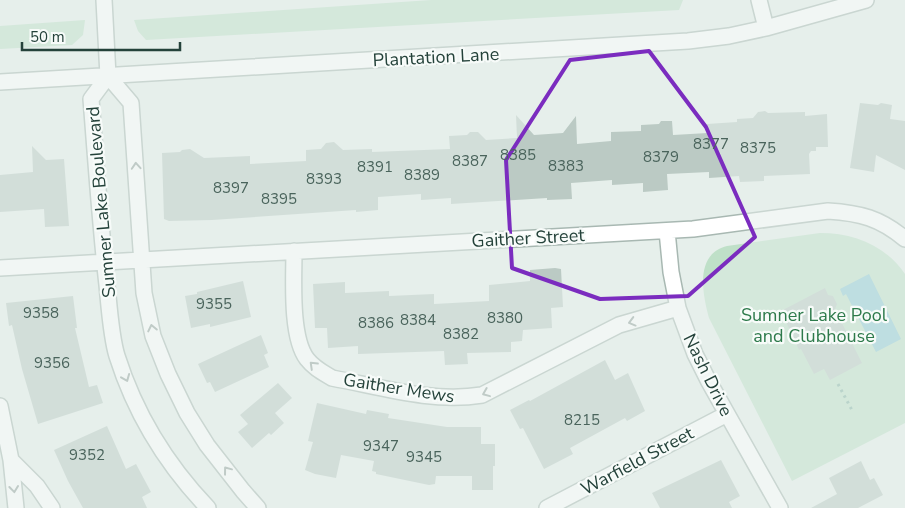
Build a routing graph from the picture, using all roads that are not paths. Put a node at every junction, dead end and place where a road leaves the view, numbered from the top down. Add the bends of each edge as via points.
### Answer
1 (104, 0) edge
2 (759, 0) edge
3 (866, 0) edge
4 (766, 28) junction
5 (108, 76) junction
6 (0, 82) edge
7 (667, 231) junction
8 (905, 239) edge
9 (294, 251) junction
10 (142, 259) junction
11 (104, 262) junction
12 (0, 268) edge
13 (678, 308) junction
14 (0, 406) edge
15 (727, 414) junction
16 (11, 460) junction
17 (16, 508) edge
18 (52, 508) edge
19 (208, 508) edge
20 (258, 508) edge
21 (547, 508) edge
22 (780, 508) edge

1 - 5 street
2 - 4 street
3 - 4 street, Plantation Lane
4 - 5 street, Plantation Lane via 720,37 650,44
5 - 6 street, Plantation Lane
10 -> 5 street, Sumner Lake Boulevard via 131,103
5 - 11 street, Sumner Lake Boulevard via 91,99
7 - 8 street, Gaither Street via 828,211 872,218
7 - 9 street, Gaither Street
7 - 13 street, Nash Drive
9 - 10 street, Gaither Street
13 -> 9 street, Gaither Mews via 619,325 482,395 436,397 332,378 317,370 300,346 296,323
10 - 11 street, Gaither Street
20 -> 10 street, Sumner Lake Boulevard via 207,445 168,374 153,336 144,293
11 - 12 street, Gaither Street
11 -> 19 street, Sumner Lake Boulevard via 116,355 160,448
13 - 15 street, Nash Drive via 701,367
14 - 16 street
15 - 21 street, Warfield Street
15 - 22 street, Nash Drive
16 -> 17 street
16 - 18 street via 37,486

